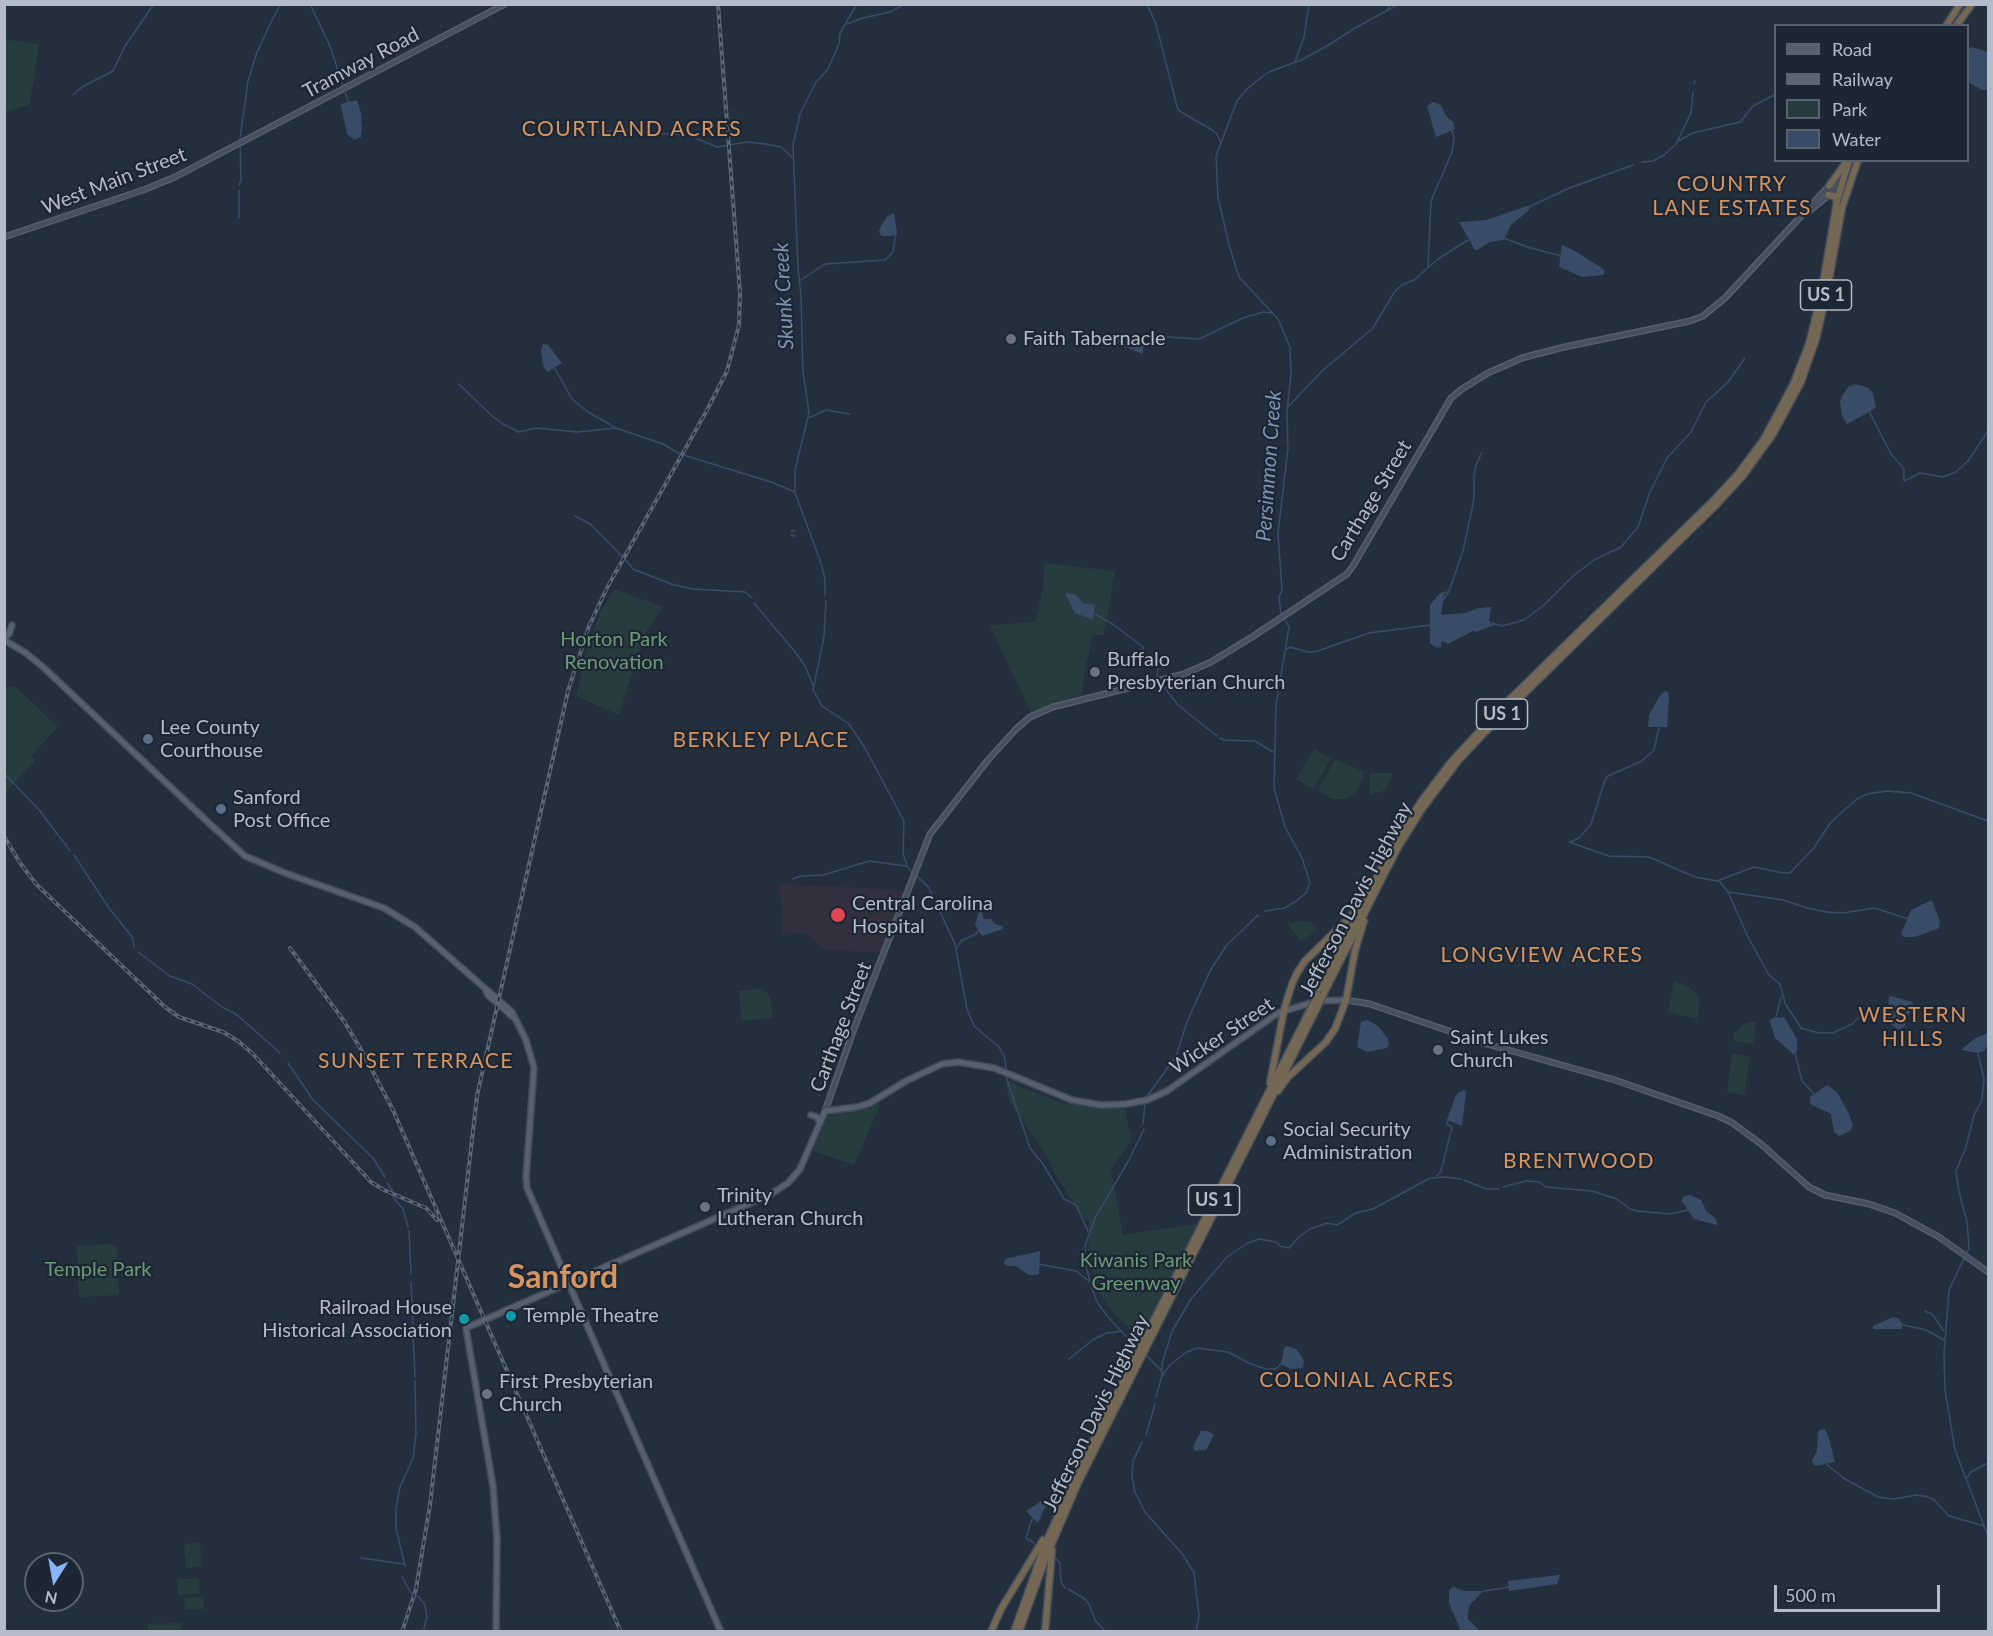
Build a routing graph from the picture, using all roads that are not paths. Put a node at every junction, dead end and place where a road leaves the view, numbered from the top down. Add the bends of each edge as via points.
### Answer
1 (505, 4) edge
2 (1972, 4) edge
3 (1960, 6) edge
4 (1963, 16) junction
5 (1947, 24) edge
6 (1955, 24) edge
7 (1956, 24) edge
8 (264, 132) joint
9 (1847, 162) edge
10 (1847, 162) edge
11 (1856, 162) edge
12 (1856, 162) edge
13 (1829, 186) junction
14 (1840, 186) junction
15 (1828, 195) junction
16 (1837, 201) junction
17 (1842, 208) junction
18 (1796, 222) junction
19 (4, 237) edge
20 (1776, 424) junction
21 (12, 624) dead end
22 (4, 639) edge
23 (1381, 868) junction
24 (1376, 891) junction
25 (1321, 994) junction
26 (1346, 1000) junction
27 (1284, 1010) junction
28 (1313, 1010) junction
29 (1260, 1108) junction
30 (825, 1111) junction
31 (811, 1116) dead end
32 (1262, 1117) junction
33 (820, 1123) junction
34 (1989, 1272) edge
35 (568, 1283) junction
36 (1121, 1390) junction
37 (1114, 1405) junction
38 (1066, 1497) junction
39 (1056, 1532) junction
40 (496, 1632) edge
41 (721, 1632) edge
42 (991, 1632) edge
43 (1014, 1632) edge
44 (1019, 1632) edge
45 (1045, 1632) edge

1 - 8 main road, Tramway Road
2 - 4 highway
3 - 4 highway
3 - 5 highway
3 - 6 highway
4 - 7 highway
8 - 19 main road, West Main Street via 146,189
9 - 13 highway
10 - 14 highway, Jefferson Davis Highway / US 1
11 - 14 highway
12 - 17 highway, Jefferson Davis Highway / US 1
13 - 14 main road
13 - 18 main road, Carthage Street
14 - 15 main road, Carthage Street
14 - 16 highway, Jefferson Davis Highway / US 1
14 - 17 highway via 1844,193
15 - 16 highway
15 - 18 main road, Carthage Street
16 - 20 highway, Jefferson Davis Highway / US 1 via 1811,336
17 - 20 highway, Jefferson Davis Highway / US 1 via 1818,333 1801,382
18 - 30 main road, Carthage Street via 1703,316 1522,358 1462,389 1451,398 1347,574 1251,638 1185,674 1053,707 1030,717 1016,729 930,834
20 - 23 highway, Jefferson Davis Highway / US 1 via 1712,502 1467,743 1423,798
20 - 24 highway, Jefferson Davis Highway / US 1 via 1755,460 1730,491 1458,761 1422,809
21 - 22 main road
22 - 35 main road via 43,667 245,855 384,908 415,927 512,1012 534,1068 527,1188
23 - 25 highway, Jefferson Davis Highway / US 1
23 - 27 highway via 1351,916 1297,973
24 - 25 highway, Jefferson Davis Highway / US 1
24 - 26 highway via 1357,944
25 - 28 highway, Jefferson Davis Highway / US 1, bridge
26 - 27 main road, Wicker Street via 1317,1001
26 - 32 highway via 1326,1042 1288,1077
26 - 34 main road, Wicker Street via 1589,1072 1718,1116 1754,1138 1809,1187 1825,1195 1895,1213 1939,1237
27 - 29 highway via 1272,1077
27 - 30 main road, Wicker Street via 1176,1086 1147,1100 1107,1105 1072,1100 994,1068 958,1062 919,1075 870,1103
28 - 29 highway, Jefferson Davis Highway / US 1
28 - 32 highway, Jefferson Davis Highway / US 1
29 - 36 highway, Jefferson Davis Highway / US 1
30 - 33 main road, Carthage Street
31 - 33 main road
32 - 36 highway, Jefferson Davis Highway / US 1
33 - 35 main road, Carthage Street via 800,1170 779,1190
35 - 40 main road, Carthage Street via 466,1328 493,1486
35 - 41 main road
36 - 37 highway, Jefferson Davis Highway / US 1
37 - 38 highway, Jefferson Davis Highway / US 1
37 - 39 highway, Jefferson Davis Highway / US 1
38 - 42 highway
38 - 43 highway, Jefferson Davis Highway / US 1
39 - 44 highway, Jefferson Davis Highway / US 1
39 - 45 highway

